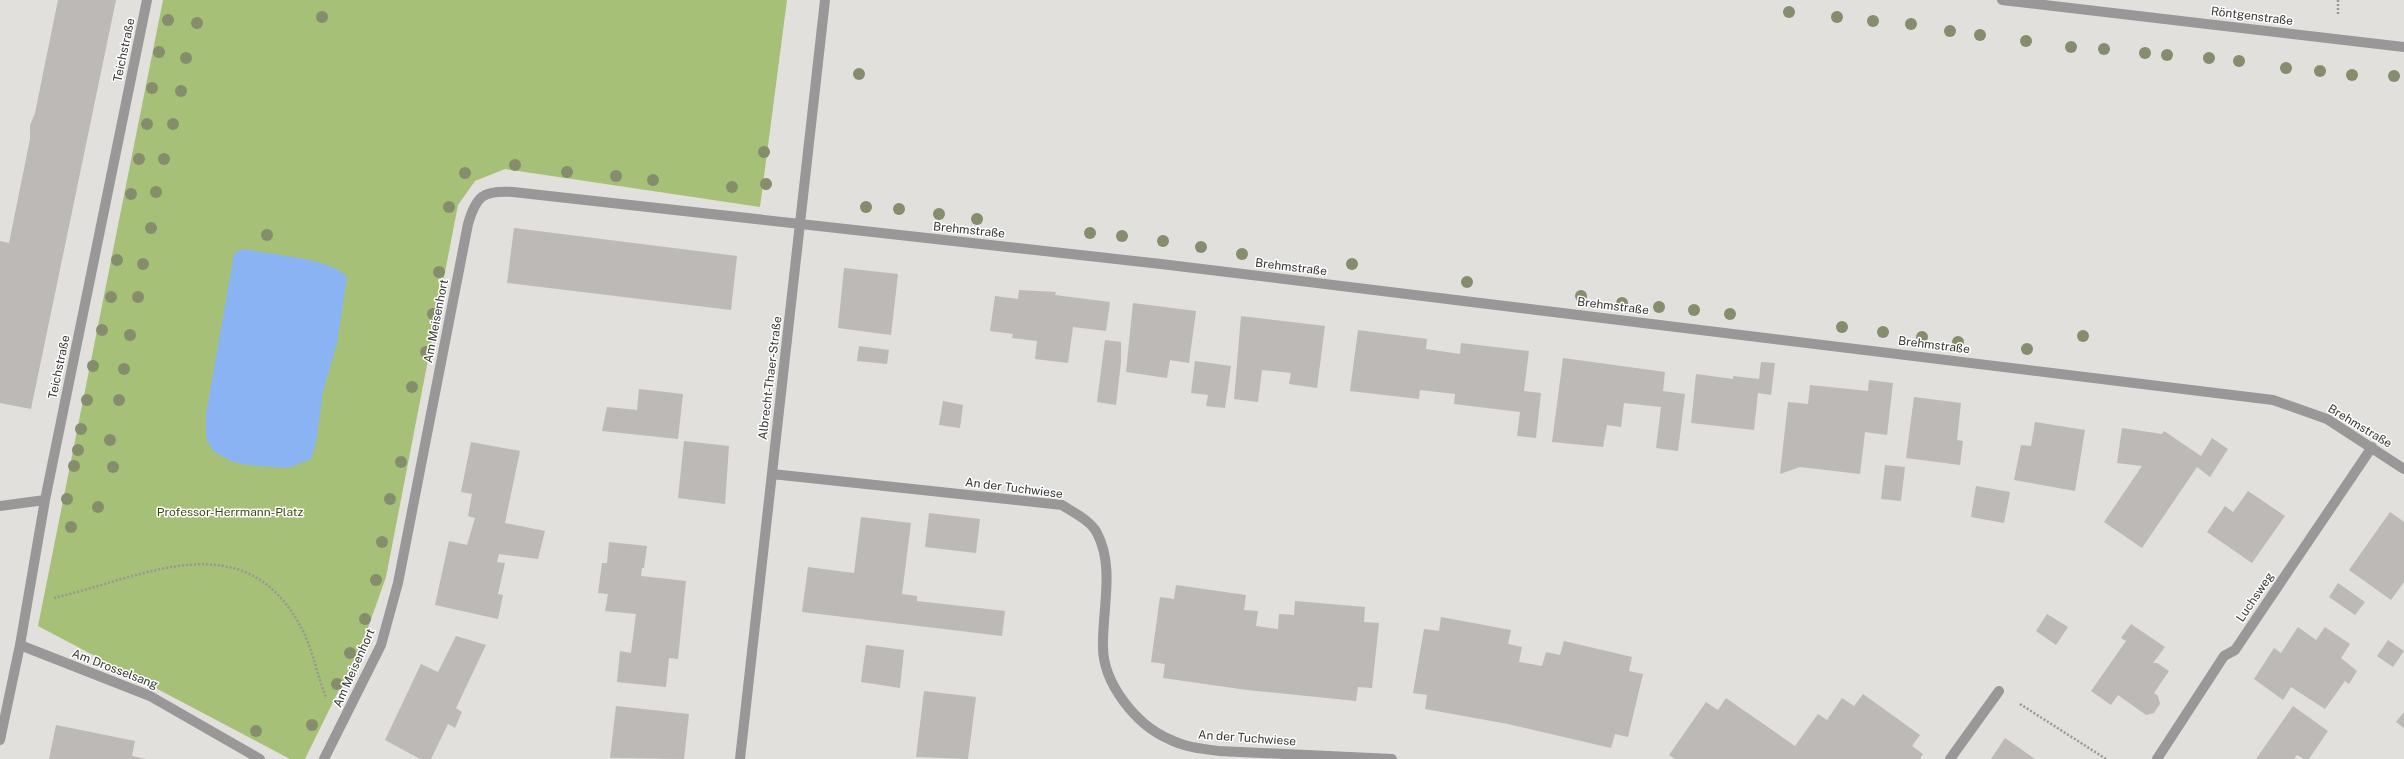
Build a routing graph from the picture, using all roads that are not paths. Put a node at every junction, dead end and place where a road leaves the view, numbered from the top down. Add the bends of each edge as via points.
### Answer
1 (147, 0) edge
2 (825, 0) edge
3 (2002, 0) edge
4 (2404, 47) edge
5 (801, 224) junction
6 (2372, 447) junction
7 (2404, 469) edge
8 (772, 474) junction
9 (45, 500) junction
10 (0, 506) edge
11 (20, 645) junction
12 (1999, 691) road end
13 (0, 740) edge
14 (260, 759) edge
15 (324, 759) edge
16 (740, 759) edge
17 (1392, 759) edge
18 (1950, 759) edge
19 (2157, 759) edge

1 - 9 street, Teichstraße
2 - 5 street, Albrecht-Thaer-Straße
3 - 4 street, Röntgenstraße
5 - 6 street, Brehmstraße via 1161,264 2273,400 2327,419
5 - 8 street, Albrecht-Thaer-Straße
5 - 15 street, Am Meisenhort via 513,192 492,192 478,199 473,206 468,224 398,583 381,645
6 - 7 street, Brehmstraße
6 - 19 street, Luchsweg via 2235,650 2224,656
8 - 16 street, Albrecht-Thaer-Straße
8 - 17 street, An der Tuchwiese via 1062,505 1081,517 1097,532 1106,561 1103,648 1108,674 1124,700 1144,723 1168,739 1192,747 1219,751
9 - 10 street
9 - 11 street, Teichstraße
11 - 13 street, Teichstraße
11 - 14 street, Am Drosselsang via 150,696
12 - 18 street

